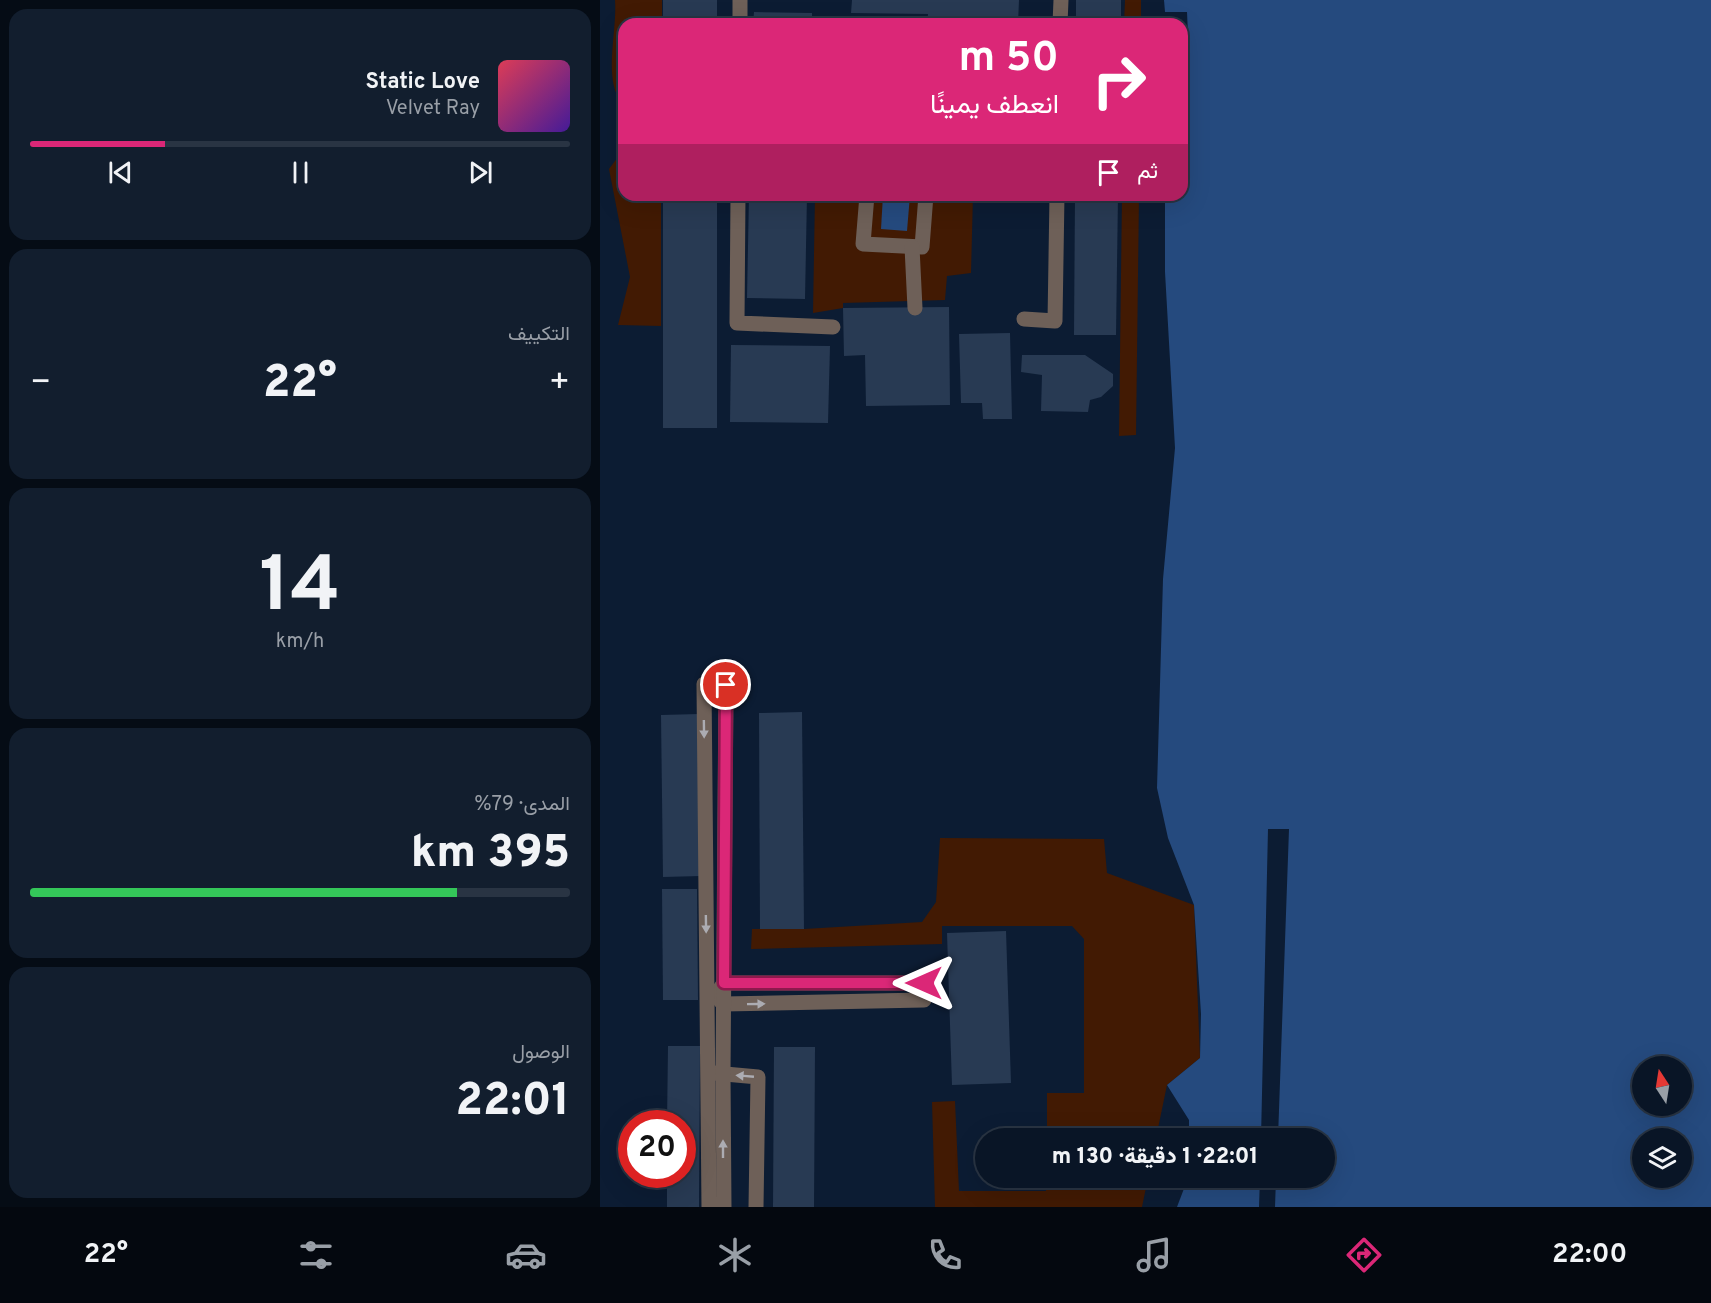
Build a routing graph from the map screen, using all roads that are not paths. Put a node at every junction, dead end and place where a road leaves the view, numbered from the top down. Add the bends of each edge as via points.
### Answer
1 (740, 0) edge
2 (1061, 0) edge
3 (740, 18) edge
4 (1060, 18) edge
5 (738, 201) edge
6 (867, 201) edge
7 (926, 201) edge
8 (1058, 201) edge
9 (912, 247) junction
10 (915, 308) dead end
11 (1024, 320) dead end
12 (834, 327) dead end
13 (717, 992) junction
14 (715, 1073) junction
15 (709, 1207) edge
16 (724, 1207) edge
17 (756, 1207) edge

1 - 3 street
2 - 4 street
5 - 12 street via 737,323
6 - 9 street via 863,244
7 - 9 street via 922,247
8 - 11 street via 1055,321
9 - 10 street
13 -> 13 street via 924,1000 924,983
13 -> 13 street via 726,685 704,684
13 - 14 street
13 - 14 street via 707,1008
14 - 15 street
16 -> 14 street
17 -> 14 street via 758,1077

